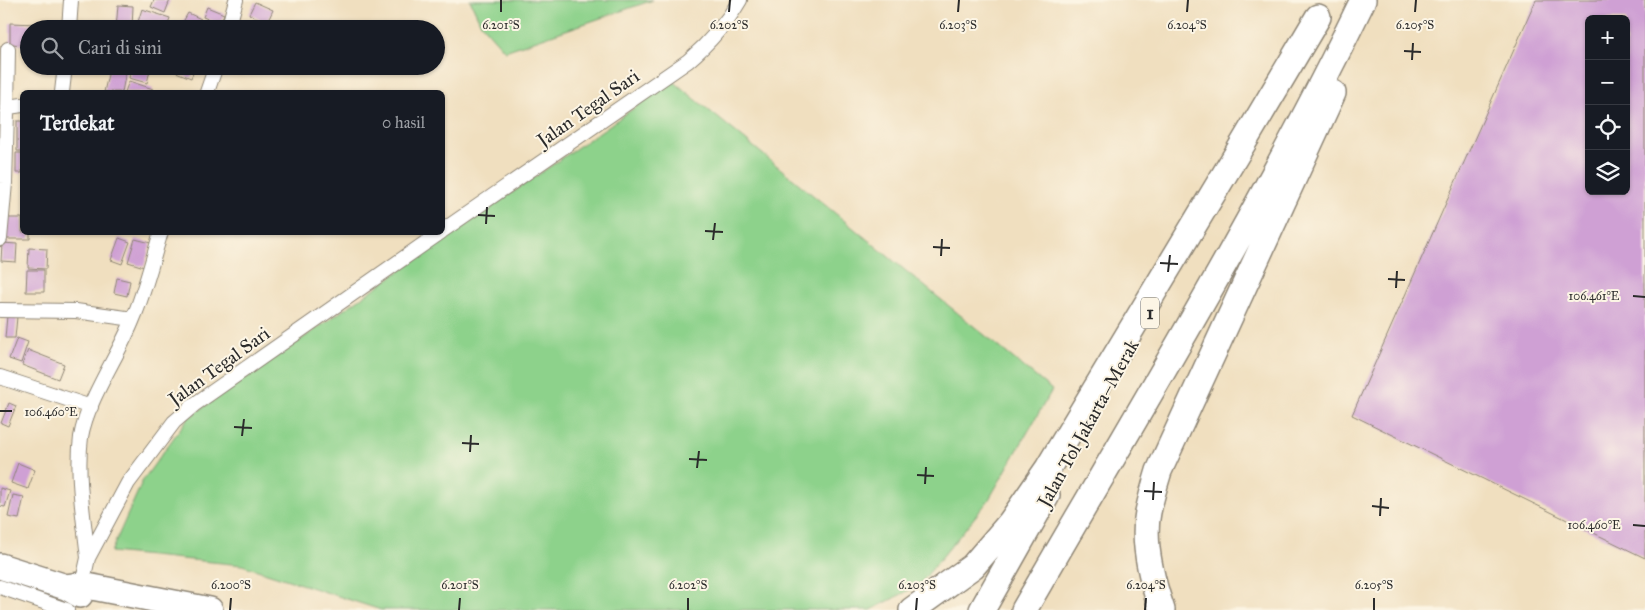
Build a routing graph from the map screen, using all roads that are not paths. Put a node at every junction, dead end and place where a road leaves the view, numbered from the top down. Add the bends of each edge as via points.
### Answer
1 (72, 0) edge
2 (236, 0) edge
3 (740, 0) edge
4 (1363, 0) edge
5 (1321, 8) edge
6 (70, 20) edge
7 (230, 20) edge
8 (1345, 37) junction
9 (8, 49) dead end
10 (64, 75) edge
11 (213, 75) edge
12 (62, 90) edge
13 (208, 90) edge
14 (20, 105) edge
15 (7, 110) junction
16 (445, 230) edge
17 (161, 235) edge
18 (438, 235) edge
19 (0, 239) edge
20 (0, 310) edge
21 (134, 319) junction
22 (0, 377) edge
23 (91, 407) junction
24 (88, 558) junction
25 (0, 566) edge
26 (0, 587) edge
27 (74, 597) edge
28 (129, 610) edge
29 (210, 610) edge
30 (912, 610) edge
31 (982, 610) edge
32 (1024, 610) edge
33 (1162, 610) edge

1 - 6 street
2 - 7 street
3 - 16 street, Jalan Tegal Sari via 713,38 688,61
4 - 8 highway, Jalan Tol Jakarta–Merak / 1
5 - 30 highway via 1230,166 1042,476 1010,523 972,566
5 - 31 highway, Jalan Tol Jakarta–Merak / 1
8 - 32 highway, Jalan Tol Jakarta–Merak / 1 via 1232,250
8 - 33 highway via 1335,90 1159,471 1148,514 1147,546
9 - 15 street
10 - 12 street
11 - 13 street
14 - 15 street
15 - 19 street via 5,196
17 - 21 street
18 - 24 street, Jalan Tegal Sari via 202,398 174,422 128,483
20 - 21 street via 76,311
21 - 23 street
22 - 23 street
23 - 24 street via 80,449
24 - 27 street, Jalan Tegal Sari
25 - 27 highway
26 - 27 street
27 - 28 highway
27 - 29 highway

